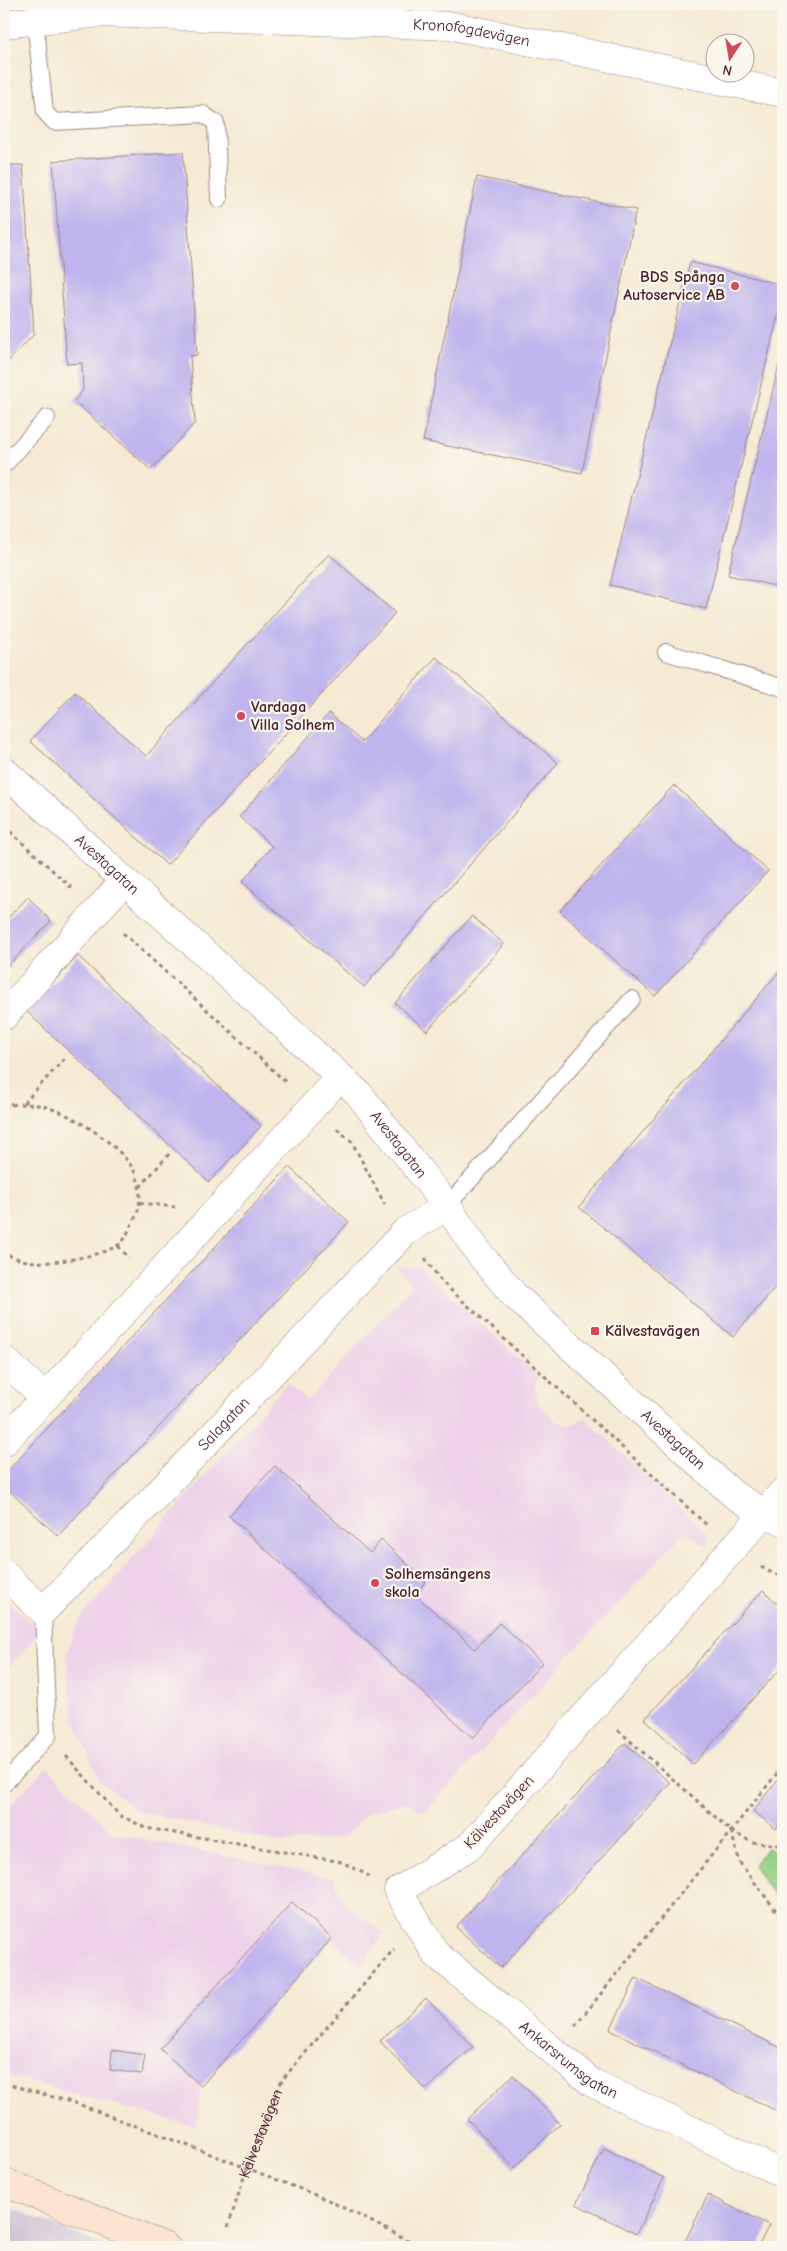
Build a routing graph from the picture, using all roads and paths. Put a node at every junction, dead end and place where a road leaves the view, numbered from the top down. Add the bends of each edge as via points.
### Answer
1 (36, 20) junction
2 (4, 24) edge
3 (783, 94) edge
4 (219, 199) dead end
5 (48, 418) dead end
6 (4, 465) edge
7 (666, 652) dead end
8 (783, 688) edge
9 (4, 771) edge
10 (4, 826) edge
11 (124, 881) junction
12 (98, 910) junction
13 (632, 999) dead end
14 (4, 1016) edge
15 (65, 1058) dead end
16 (340, 1077) junction
17 (4, 1098) edge
18 (24, 1104) junction
19 (13, 1105) junction
20 (4, 1106) edge
21 (313, 1107) junction
22 (169, 1154) dead end
23 (139, 1187) junction
24 (447, 1206) junction
25 (405, 1232) junction
26 (4, 1253) edge
27 (4, 1360) edge
28 (45, 1397) junction
29 (4, 1442) edge
30 (783, 1492) edge
31 (774, 1517) edge
32 (734, 1550) junction
33 (4, 1574) edge
34 (783, 1576) edge
35 (43, 1611) junction
36 (592, 1708) junction
37 (48, 1736) junction
38 (783, 1766) edge
39 (4, 1784) edge
40 (731, 1830) junction
41 (783, 1846) edge
42 (398, 1891) junction
43 (783, 1920) edge
44 (399, 1944) dead end
45 (555, 2052) junction
46 (4, 2082) edge
47 (247, 2168) junction
48 (783, 2174) edge
49 (4, 2182) edge
50 (228, 2227) dead end
51 (166, 2247) edge
52 (422, 2247) edge

1 - 2 street, Kronofogdevägen
1 - 3 street, Kronofogdevägen via 101,14 453,26
1 - 4 lane via 45,112 54,122 203,114 216,123
5 - 6 lane
7 - 8 lane
9 - 11 street, Avestagatan
10 - 12 path
11 - 12 street
11 - 16 street, Avestagatan
12 - 14 street
12 - 21 path
13 - 24 lane
15 - 18 path
16 - 21 street
16 - 24 street, Avestagatan via 358,1093
17 - 19 path
18 - 19 path
18 - 23 path via 43,1106 69,1116 97,1134 128,1162
19 - 20 path
21 - 25 path via 352,1142 385,1205
21 - 28 street
22 - 23 path
23 - 26 path via 137,1216 123,1241 113,1249 49,1264
24 - 25 street, Salagatan
24 - 31 street, Avestagatan via 478,1252 514,1295 734,1495
25 - 32 path via 441,1280
25 - 35 street, Salagatan
27 - 28 street
28 - 29 street
30 - 31 street, Kälvestavägen
31 - 32 street, Kälvestavägen
32 - 34 path via 772,1573
32 - 36 street, Kälvestavägen
33 - 35 street
35 - 37 lane
36 - 40 path
36 - 42 street, Kälvestavägen via 470,1846
37 - 39 lane
37 - 42 path via 119,1814 146,1828 342,1862
38 - 40 path
40 - 41 path via 752,1842
40 - 43 path via 740,1863
40 - 45 path
42 - 45 street, Ankarsrumsgatan via 436,1954
44 - 47 path, Kälvestavägen via 282,2080
45 - 48 street, Ankarsrumsgatan via 591,2082
46 - 47 path via 78,2104
47 - 50 path, Kälvestavägen
47 - 52 path via 328,2200
49 - 51 street

